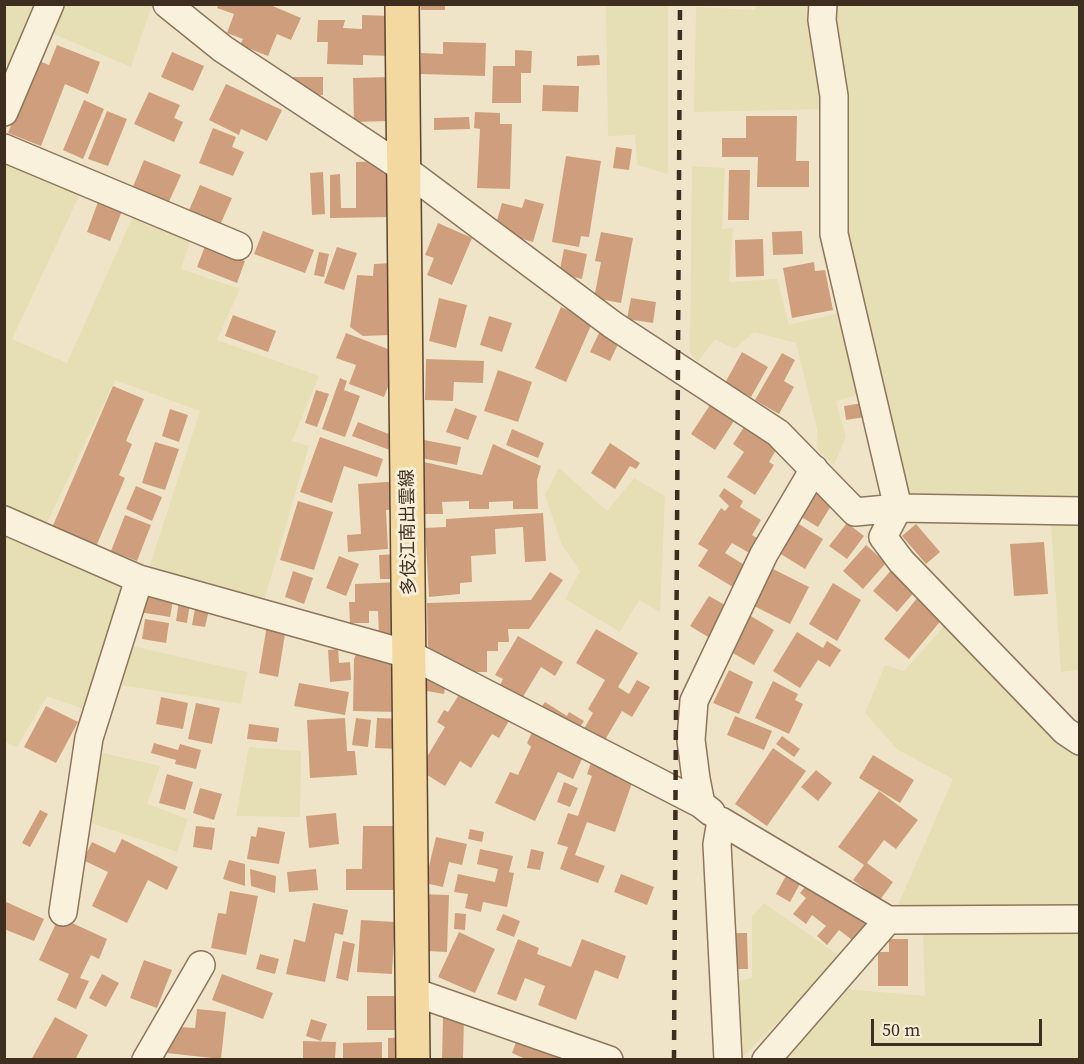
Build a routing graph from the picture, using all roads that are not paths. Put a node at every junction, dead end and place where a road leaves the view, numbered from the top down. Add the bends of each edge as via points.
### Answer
1 (50, 4) edge
2 (167, 4) edge
3 (402, 4) edge
4 (824, 4) edge
5 (12, 75) edge
6 (4, 112) edge
7 (4, 148) edge
8 (402, 168) junction
9 (238, 246) dead end
10 (814, 470) junction
11 (898, 508) junction
12 (1080, 511) edge
13 (4, 520) edge
14 (139, 579) junction
15 (411, 655) junction
16 (1080, 741) edge
17 (711, 812) junction
18 (63, 912) dead end
19 (1080, 919) edge
20 (888, 920) junction
21 (201, 965) dead end
22 (411, 991) junction
23 (146, 1059) edge
24 (414, 1059) edge
25 (609, 1059) edge
26 (728, 1059) edge
27 (766, 1059) edge

1 - 5 street
2 - 8 street via 223,49
3 - 8 main road, 多伎江南出雲線
4 - 11 street via 822,20 834,96 834,234
5 - 6 street
7 - 9 street
8 - 10 street via 613,325 778,432
8 - 15 main road, 多伎江南出雲線
10 - 11 street via 855,512
10 - 17 street via 764,554 694,701 691,740
11 - 12 street
11 - 16 street via 883,537 1065,731
13 - 14 street
14 - 15 street
14 - 18 street via 89,738
15 - 17 street
15 - 22 main road, 多伎江南出雲線
17 - 20 street
17 - 26 street via 717,844
19 - 20 street
20 - 27 street
21 - 23 street
22 - 24 main road, 多伎江南出雲線
22 - 25 street

